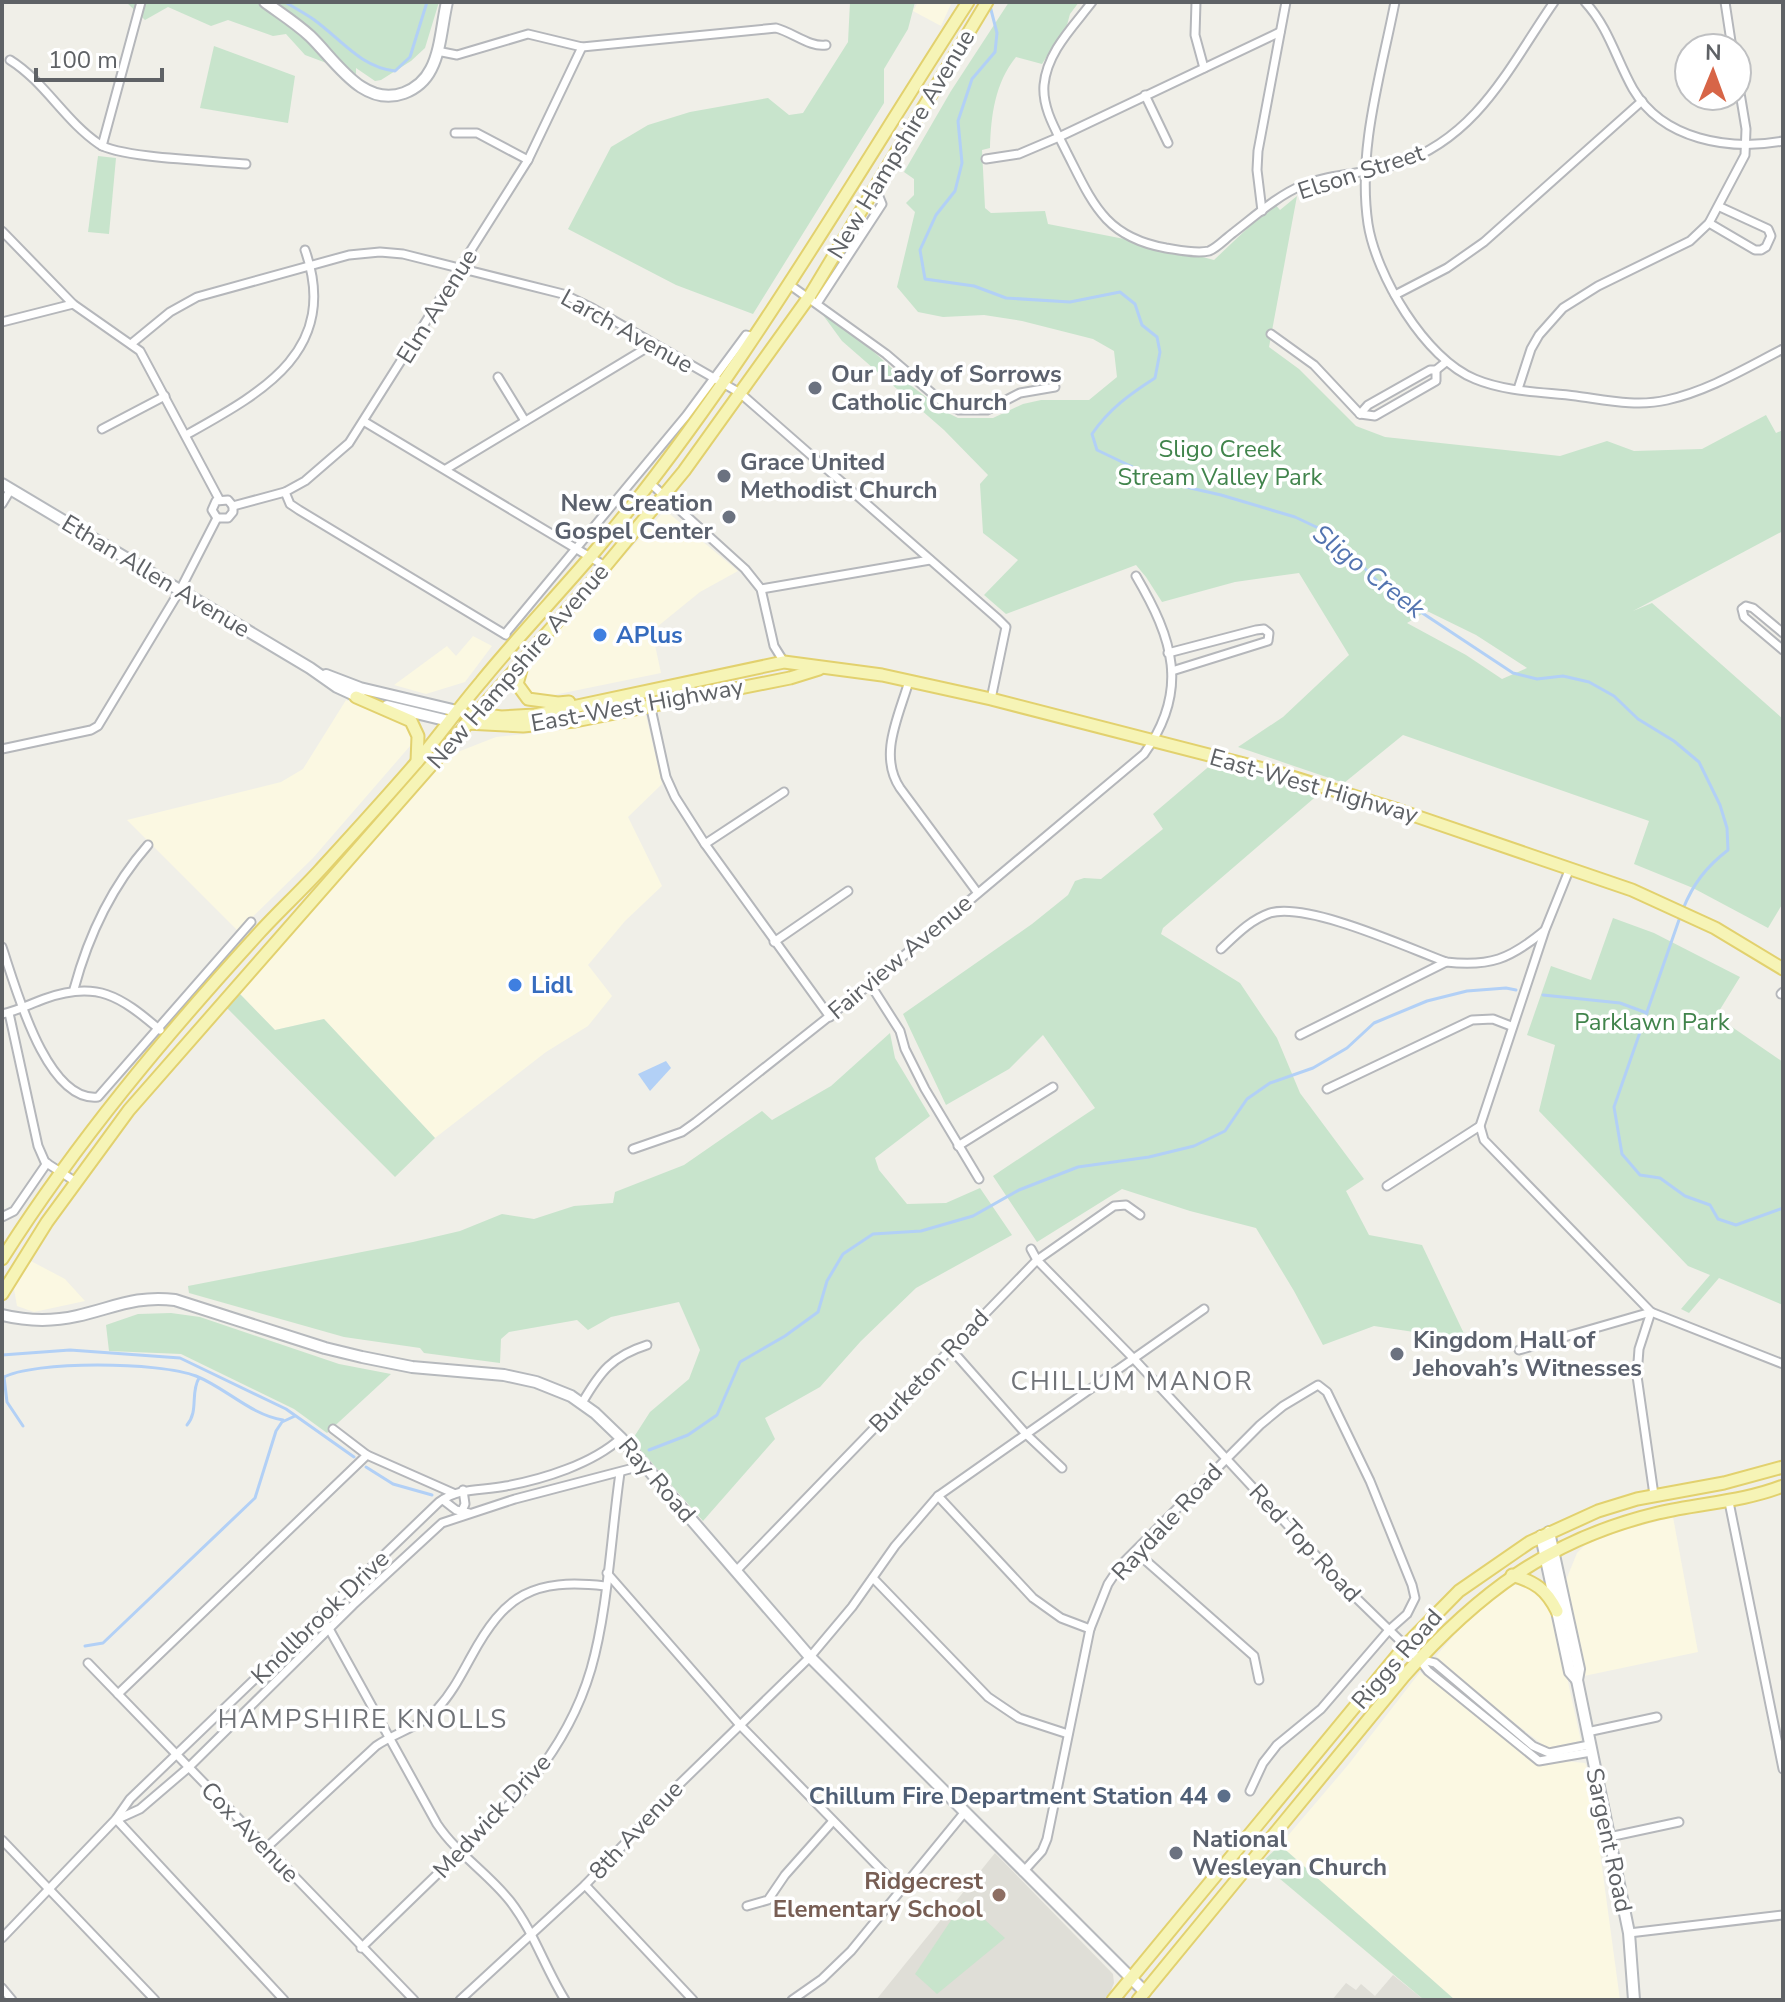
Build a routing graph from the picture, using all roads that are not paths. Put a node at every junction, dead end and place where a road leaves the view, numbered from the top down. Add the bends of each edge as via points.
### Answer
1 (141, 2) edge
2 (265, 2) edge
3 (447, 2) edge
4 (968, 2) edge
5 (1092, 2) edge
6 (1196, 2) edge
7 (1286, 2) edge
8 (1395, 2) edge
9 (1554, 2) edge
10 (1585, 2) edge
11 (1725, 2) edge
12 (986, 4) edge
13 (1280, 32) junction
14 (1730, 32) edge
15 (826, 45) dead end
16 (582, 47) junction
17 (437, 51) junction
18 (10, 60) dead end
19 (1204, 68) junction
20 (1145, 95) junction
21 (1642, 101) junction
22 (1742, 112) edge
23 (455, 133) dead end
24 (1059, 137) junction
25 (1783, 141) edge
26 (1168, 143) dead end
27 (1746, 144) junction
28 (102, 146) junction
29 (986, 159) dead end
30 (528, 160) junction
31 (246, 164) dead end
32 (1363, 172) junction
33 (1720, 207) junction
34 (1262, 211) junction
35 (1709, 223) junction
36 (2, 231) edge
37 (305, 250) dead end
38 (310, 265) junction
39 (461, 268) junction
40 (790, 285) junction
41 (1395, 295) junction
42 (813, 300) junction
43 (73, 304) junction
44 (2, 322) edge
45 (1271, 334) dead end
46 (131, 344) junction
47 (653, 344) junction
48 (1783, 349) edge
49 (1446, 362) junction
50 (1436, 370) junction
51 (498, 377) dead end
52 (718, 381) junction
53 (1055, 387) dead end
54 (1518, 389) junction
55 (740, 393) junction
56 (165, 396) junction
57 (1360, 414) junction
58 (525, 421) junction
59 (365, 422) junction
60 (102, 429) dead end
61 (186, 435) junction
62 (446, 469) junction
63 (650, 483) junction
64 (6, 486) edge
65 (285, 492) junction
66 (664, 496) junction
67 (219, 499) junction
68 (2, 504) edge
69 (233, 506) junction
70 (217, 518) junction
71 (578, 548) junction
72 (591, 555) junction
73 (930, 560) junction
74 (605, 566) junction
75 (1136, 576) dead end
76 (761, 589) junction
77 (180, 590) junction
78 (1783, 633) edge
79 (505, 634) junction
80 (516, 641) junction
81 (1783, 650) edge
82 (1168, 653) junction
83 (526, 656) junction
84 (784, 662) junction
85 (310, 668) junction
86 (823, 668) junction
87 (1172, 671) junction
88 (909, 681) junction
89 (356, 697) junction
90 (991, 699) junction
91 (594, 704) junction
92 (650, 704) junction
93 (457, 711) junction
94 (477, 714) junction
95 (449, 721) junction
96 (467, 724) junction
97 (1153, 741) junction
98 (2, 749) edge
99 (416, 762) junction
100 (784, 792) dead end
101 (705, 844) junction
102 (148, 845) dead end
103 (1570, 868) junction
104 (848, 891) dead end
105 (977, 892) junction
106 (251, 922) dead end
107 (1545, 930) junction
108 (774, 942) junction
109 (2, 947) edge
110 (1221, 949) dead end
111 (1446, 962) junction
112 (1783, 969) edge
113 (870, 984) junction
114 (74, 989) junction
115 (23, 1008) junction
116 (6, 1014) edge
117 (830, 1017) junction
118 (1511, 1026) junction
119 (163, 1032) junction
120 (1300, 1035) dead end
121 (1053, 1087) dead end
122 (1327, 1089) dead end
123 (1480, 1126) junction
124 (958, 1146) junction
125 (633, 1149) dead end
126 (47, 1163) junction
127 (60, 1171) junction
128 (979, 1179) dead end
129 (76, 1182) junction
130 (1387, 1186) dead end
131 (1140, 1215) dead end
132 (2, 1217) edge
133 (1031, 1249) dead end
134 (2, 1259) edge
135 (1037, 1260) junction
136 (2, 1294) edge
137 (1204, 1309) dead end
138 (1651, 1312) junction
139 (2, 1315) edge
140 (647, 1345) dead end
141 (950, 1348) junction
142 (1519, 1350) dead end
143 (1134, 1359) junction
144 (1783, 1364) edge
145 (582, 1403) junction
146 (333, 1429) dead end
147 (1026, 1434) junction
148 (621, 1438) junction
149 (367, 1455) junction
150 (1226, 1459) junction
151 (645, 1465) junction
152 (1783, 1467) edge
153 (1062, 1468) dead end
154 (620, 1473) junction
155 (1783, 1486) edge
156 (459, 1491) junction
157 (1654, 1495) junction
158 (938, 1496) junction
159 (443, 1500) junction
160 (1729, 1502) junction
161 (467, 1513) junction
162 (1545, 1534) junction
163 (1136, 1552) junction
164 (1549, 1553) junction
165 (736, 1571) junction
166 (607, 1573) junction
167 (1512, 1575) junction
168 (873, 1578) junction
169 (605, 1586) junction
170 (1557, 1611) junction
171 (322, 1616) junction
172 (329, 1629) junction
173 (1090, 1629) junction
174 (1389, 1630) junction
175 (1405, 1646) junction
176 (810, 1657) junction
177 (1419, 1659) junction
178 (88, 1663) dead end
179 (1259, 1680) dead end
180 (1577, 1680) junction
181 (118, 1694) junction
182 (1657, 1717) dead end
183 (739, 1724) junction
184 (1587, 1732) junction
185 (1068, 1734) junction
186 (389, 1736) junction
187 (1590, 1749) junction
188 (174, 1755) junction
189 (188, 1768) junction
190 (1783, 1769) edge
191 (1250, 1791) dead end
192 (964, 1813) junction
193 (116, 1819) junction
194 (833, 1821) junction
195 (1679, 1822) dead end
196 (1609, 1837) junction
197 (2, 1840) edge
198 (265, 1849) junction
199 (461, 1852) junction
200 (1023, 1872) junction
201 (585, 1885) junction
202 (51, 1890) junction
203 (901, 1890) junction
204 (747, 1906) dead end
205 (1783, 1915) edge
206 (532, 1932) junction
207 (1629, 1933) junction
208 (2, 1938) edge
209 (361, 1948) junction
210 (1130, 1979) junction
211 (2, 1988) edge
212 (1141, 1996) edge
213 (12, 2000) edge
214 (155, 2000) edge
215 (284, 2000) edge
216 (414, 2000) edge
217 (460, 2000) edge
218 (565, 2000) edge
219 (693, 2000) edge
220 (792, 2000) edge
221 (1113, 2000) edge
222 (1634, 2000) edge

1 - 28 street
2 - 17 street via 303,29 371,95 395,96 414,89 423,82
3 - 17 street
4 - 40 main road, New Hampshire Avenue
5 - 24 street via 1054,53 1047,73 1044,96
6 - 19 street via 1195,35
7 - 13 street
8 - 32 street
9 - 32 street, Elson Street via 1466,125 1429,151
10 - 21 street via 1607,30
11 - 14 street
12 - 42 main road, New Hampshire Avenue
13 - 19 street
13 - 34 street via 1258,151
15 - 16 street via 776,28
16 - 17 street via 528,34 457,55
16 - 30 street, Elm Avenue
18 - 28 street via 28,71
19 - 20 street
20 - 24 street
20 - 26 street
21 - 27 street via 1685,133
21 - 41 street via 1484,242
22 - 27 street
23 - 30 street via 477,133
24 - 29 street via 1019,154
24 - 34 street, Elson Street via 1095,208 1129,237 1161,247 1210,251
25 - 27 street
27 - 33 street
28 - 31 street
30 - 39 street, Elm Avenue
32 - 34 street, Elson Street via 1303,185
32 - 41 street via 1371,240
33 - 35 street
33 - 35 street via 1768,229 1770,242 1755,250
35 - 54 street via 1676,250 1563,308 1531,349
36 - 43 street
37 - 38 street
38 - 39 street, Larch Avenue via 380,252
38 - 46 street, Larch Avenue via 197,297
38 - 61 street via 314,307 297,354 260,391
39 - 47 street, Larch Avenue via 563,294
39 - 59 street, Elm Avenue
40 - 42 street
40 - 52 main road, New Hampshire Avenue
41 - 49 street
42 - 53 street via 959,410 987,410 1020,393
42 - 55 main road, New Hampshire Avenue
43 - 44 street
43 - 46 street
45 - 57 street via 1314,365
46 - 56 street
47 - 52 street, Larch Avenue
47 - 58 street
48 - 54 street via 1714,384 1657,402
49 - 50 street
49 - 54 street via 1479,381
50 - 57 street
50 - 57 street via 1436,381 1375,416
51 - 58 street
52 - 55 street, Larch Avenue
52 - 63 main road, New Hampshire Avenue
52 - 71 street
55 - 66 main road, New Hampshire Avenue
55 - 73 street, Larch Avenue
56 - 60 street
56 - 61 street
58 - 62 street
59 - 62 street
59 - 65 street, Elm Avenue via 328,464
61 - 67 street
62 - 71 street
63 - 66 street
63 - 72 main road, New Hampshire Avenue
64 - 68 street
64 - 77 street, Ethan Allen Avenue
65 - 69 street, Elm Avenue
65 - 79 street via 299,510
66 - 74 main road, New Hampshire Avenue
66 - 76 street
67 - 69 street
67 - 70 street via 212,510
69 - 70 street via 228,518
70 - 77 street
71 - 72 street
71 - 79 street
72 - 74 street
72 - 80 main road, New Hampshire Avenue
73 - 76 street
73 - 90 street, Larch Avenue via 1006,627
74 - 83 main road, New Hampshire Avenue
75 - 82 street via 1154,607
76 - 84 street via 774,646
77 - 85 street, Ethan Allen Avenue
77 - 98 street via 98,726
78 - 81 street via 1753,608 1742,609 1744,617
79 - 80 street
80 - 93 main road, New Hampshire Avenue
82 - 87 street
82 - 87 street via 1256,630 1269,633 1268,641
83 - 91 main road via 517,684 528,699
83 - 94 main road, New Hampshire Avenue
84 - 86 main road, East-West Highway
84 - 91 main road, East-West Highway
85 - 89 street, Ethan Allen Avenue
85 - 93 street, Ethan Allen Avenue via 360,688
86 - 88 main road, East-West Highway
86 - 92 main road, East-West Highway
87 - 97 street via 1167,713
88 - 90 main road, East-West Highway
88 - 105 street via 891,740 892,773
89 - 95 street, Ethan Allen Avenue
89 - 99 main road via 411,721 418,736
90 - 97 main road, East-West Highway
91 - 94 main road, East-West Highway via 535,715
92 - 96 main road, East-West Highway via 575,721
92 - 101 street via 669,787
93 - 94 main road, East-West Highway
93 - 95 main road, New Hampshire Avenue
94 - 96 main road, New Hampshire Avenue
95 - 96 main road, East-West Highway
95 - 99 main road, New Hampshire Avenue
96 - 129 main road, New Hampshire Avenue via 129,1110
97 - 103 main road, East-West Highway via 1279,773
97 - 105 street, Fairview Avenue via 1131,766
99 - 119 main road, New Hampshire Avenue
100 - 101 street
101 - 108 street
102 - 114 street via 110,896
103 - 107 street
103 - 112 main road, East-West Highway via 1673,908
104 - 108 street
105 - 113 street, Fairview Avenue
106 - 119 street, New Hampshire Avenue
107 - 111 street via 1499,960
107 - 118 street
108 - 117 street
109 - 115 street
110 - 111 street via 1253,921 1298,911
111 - 120 street
113 - 117 street, Fairview Avenue
113 - 124 street
114 - 115 street
114 - 119 street via 116,998
115 - 116 street
115 - 119 street via 43,1056 67,1085 88,1098 98,1097
116 - 126 street via 38,1146
117 - 125 street, Fairview Avenue via 691,1126
118 - 122 street via 1493,1019 1472,1020
118 - 123 street
119 - 127 main road, New Hampshire Avenue
121 - 124 street
123 - 130 street
123 - 138 street via 1484,1140
124 - 128 street
126 - 127 street
126 - 132 street via 14,1211
127 - 129 street
127 - 134 main road, New Hampshire Avenue
129 - 136 main road, New Hampshire Avenue
131 - 135 street, Burketon Road via 1126,1205 1110,1208
133 - 135 street, Red Top Road
135 - 141 street, Burketon Road
135 - 143 street, Red Top Road
137 - 143 street, 8th Avenue
138 - 142 street
138 - 144 street
138 - 157 street via 1636,1365
139 - 145 street, Ray Road via 47,1321 131,1300 175,1300 313,1345 412,1367 504,1375 536,1382
140 - 145 street via 604,1369
141 - 147 street
141 - 165 street, Burketon Road
143 - 147 street, 8th Avenue
143 - 150 street, Red Top Road
145 - 148 street, Ray Road
146 - 149 street
147 - 153 street
147 - 158 street, 8th Avenue
148 - 151 street, Ray Road
148 - 156 street via 560,1470 506,1486
149 - 156 street
149 - 181 street
150 - 163 street, Raydale Road
150 - 174 street, Red Top Road
150 - 174 street, Raydale Road via 1270,1417 1312,1388 1324,1388 1370,1481 1414,1592 1410,1609
151 - 154 street, Knollbrook Drive
151 - 165 street, Ray Road
152 - 157 main road, Riggs Road
154 - 161 street, Knollbrook Drive
154 - 166 street, Medwick Drive
155 - 160 main road, Riggs Road
156 - 159 street, Knollbrook Drive
156 - 161 street
157 - 162 main road, Riggs Road
158 - 168 street, 8th Avenue
158 - 173 street via 1033,1598 1061,1618
159 - 161 street
159 - 171 street, Knollbrook Drive
160 - 164 main road, Riggs Road via 1638,1518
160 - 190 street
161 - 172 street, Knollbrook Drive via 442,1523
162 - 164 street, Sargent Road
162 - 175 main road, Riggs Road via 1459,1591
163 - 173 street, Raydale Road via 1113,1575
163 - 179 street via 1254,1656
164 - 167 main road, Riggs Road
164 - 170 street, Sargent Road
164 - 180 street, Sargent Road via 1579,1669
165 - 176 street, Ray Road
166 - 169 street, Medwick Drive
166 - 183 street
167 - 170 main road via 1534,1582
167 - 177 main road, Riggs Road via 1465,1612
168 - 176 street, 8th Avenue
168 - 185 street via 988,1697 1019,1718
169 - 186 street via 557,1584 514,1600 485,1631 436,1711
169 - 199 street, Medwick Drive via 591,1669 564,1735 535,1777
170 - 180 street, Sargent Road via 1570,1672
171 - 172 street
171 - 188 street, Knollbrook Drive
172 - 186 street
172 - 189 street, Knollbrook Drive
173 - 185 street, Raydale Road
174 - 175 street, Red Top Road
174 - 191 street via 1321,1709 1277,1745
175 - 177 street, Red Top Road
175 - 210 main road, Riggs Road
176 - 183 street, 8th Avenue
176 - 192 street, Ray Road
177 - 187 street, Red Top Road via 1539,1761
177 - 212 main road, Riggs Road
178 - 181 street, Cox Avenue
180 - 184 street, Sargent Road
181 - 188 street, Cox Avenue
182 - 184 street
183 - 194 street
183 - 201 street, 8th Avenue
184 - 187 street, Sargent Road
185 - 200 street, Raydale Road via 1047,1839
186 - 198 street
186 - 199 street via 437,1824
187 - 196 street, Sargent Road
188 - 189 street, Cox Avenue
188 - 193 street, Knollbrook Drive
189 - 193 street, Knollbrook Drive via 140,1809
189 - 198 street, Cox Avenue
192 - 200 street, Ray Road
192 - 203 street
193 - 202 street, Knollbrook Drive
193 - 215 street
194 - 203 street
194 - 204 street via 768,1900
195 - 196 street
196 - 207 street, Sargent Road
197 - 202 street
198 - 209 street, Cox Avenue
199 - 206 street via 503,1892
199 - 209 street, Medwick Drive
200 - 210 street, Ray Road
201 - 206 street, 8th Avenue
201 - 219 street
202 - 208 street, Knollbrook Drive
202 - 214 street
203 - 220 street via 841,1961
205 - 207 street
206 - 217 street, 8th Avenue
206 - 218 street
207 - 222 street, Sargent Road
209 - 216 street, Cox Avenue
210 - 212 street, Ray Road
210 - 221 main road, Riggs Road
211 - 213 street

